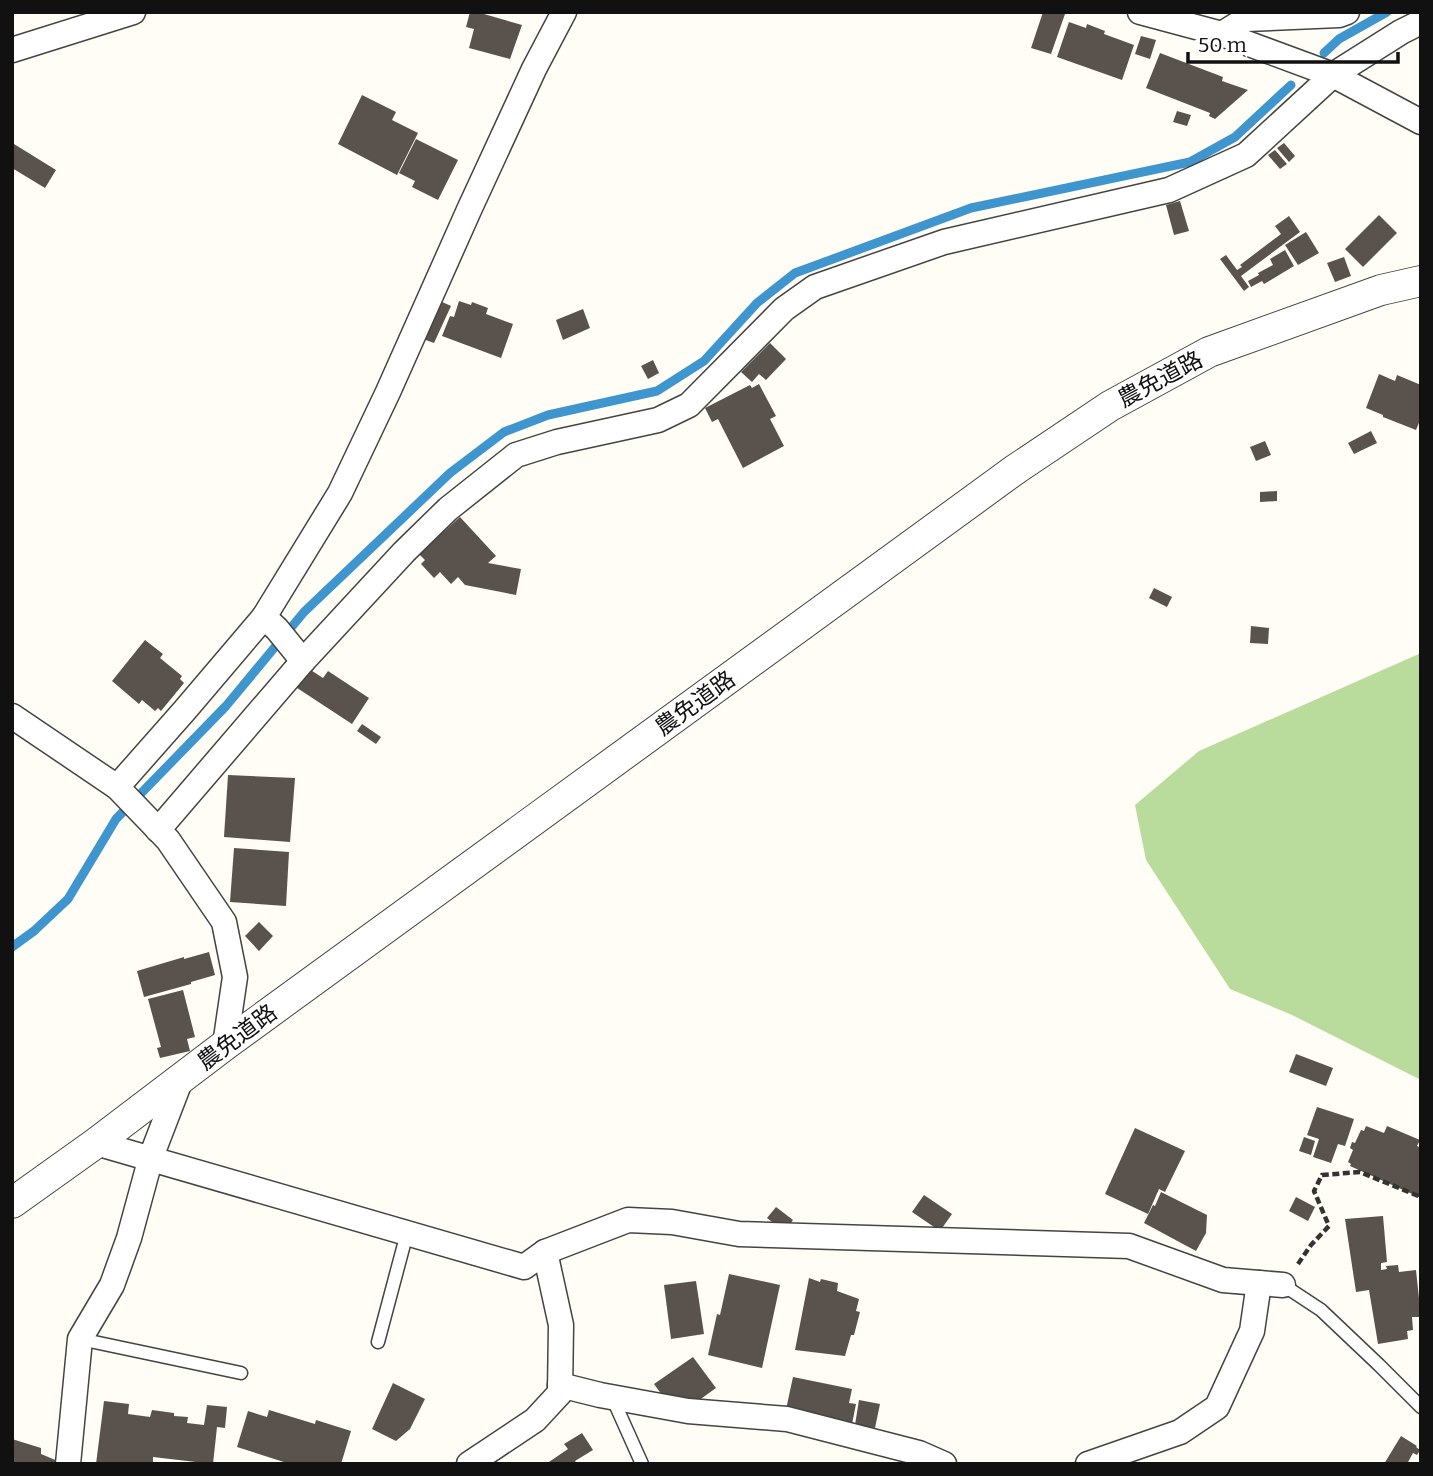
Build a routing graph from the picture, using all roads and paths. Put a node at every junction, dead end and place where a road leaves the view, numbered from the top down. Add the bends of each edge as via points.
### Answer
1 (133, 12) edge
2 (564, 12) edge
3 (1140, 12) edge
4 (1347, 12) edge
5 (1168, 16) edge
6 (1421, 22) edge
7 (1222, 34) junction
8 (12, 50) edge
9 (1333, 75) junction
10 (1421, 122) edge
11 (1421, 281) edge
12 (270, 623) junction
13 (303, 661) junction
14 (12, 716) edge
15 (122, 791) junction
16 (154, 827) junction
17 (225, 1045) junction
18 (181, 1079) junction
19 (96, 1143) junction
20 (151, 1157) junction
21 (1421, 1197) edge
22 (12, 1203) edge
23 (407, 1233) junction
24 (545, 1252) junction
25 (1271, 1284) junction
26 (80, 1339) junction
27 (378, 1342) dead end
28 (241, 1373) dead end
29 (560, 1385) junction
30 (611, 1398) junction
31 (1421, 1407) edge
32 (68, 1464) edge
33 (469, 1464) edge
34 (642, 1464) edge
35 (944, 1464) edge
36 (1088, 1464) edge

1 - 8 street
2 - 12 street via 528,80 340,493
3 - 5 street
4 - 7 street via 1246,19
5 - 7 street
6 - 9 street
7 - 9 street
9 - 10 street
9 - 13 street via 1245,155 1169,190 944,242 815,287 784,309 689,405 658,420 516,455 448,509
11 - 17 street, 農免道路 via 1381,290 1209,352 1110,406
12 - 13 street
12 - 15 street via 185,710
13 - 16 street
14 - 15 street
15 - 16 street
16 - 17 street via 168,840 224,922 235,977
17 - 18 street, 農免道路
18 - 19 street, 農免道路
18 - 20 street
19 - 20 street
19 - 22 street, 農免道路
20 - 23 street
20 - 26 street via 112,1285
21 - 25 path via 1360,1172 1322,1175 1314,1191 1329,1226
23 - 24 street via 524,1267
23 - 27 lane
24 - 25 street via 628,1220 672,1222 739,1234 1129,1246 1223,1280
24 - 29 street via 561,1325
25 - 31 lane via 1321,1310
25 - 36 street via 1217,1407 1181,1432
26 - 28 lane
26 - 32 street
29 - 30 street
29 - 33 street via 560,1393 536,1420
30 - 34 lane
30 - 35 street via 688,1411 788,1419 919,1453

